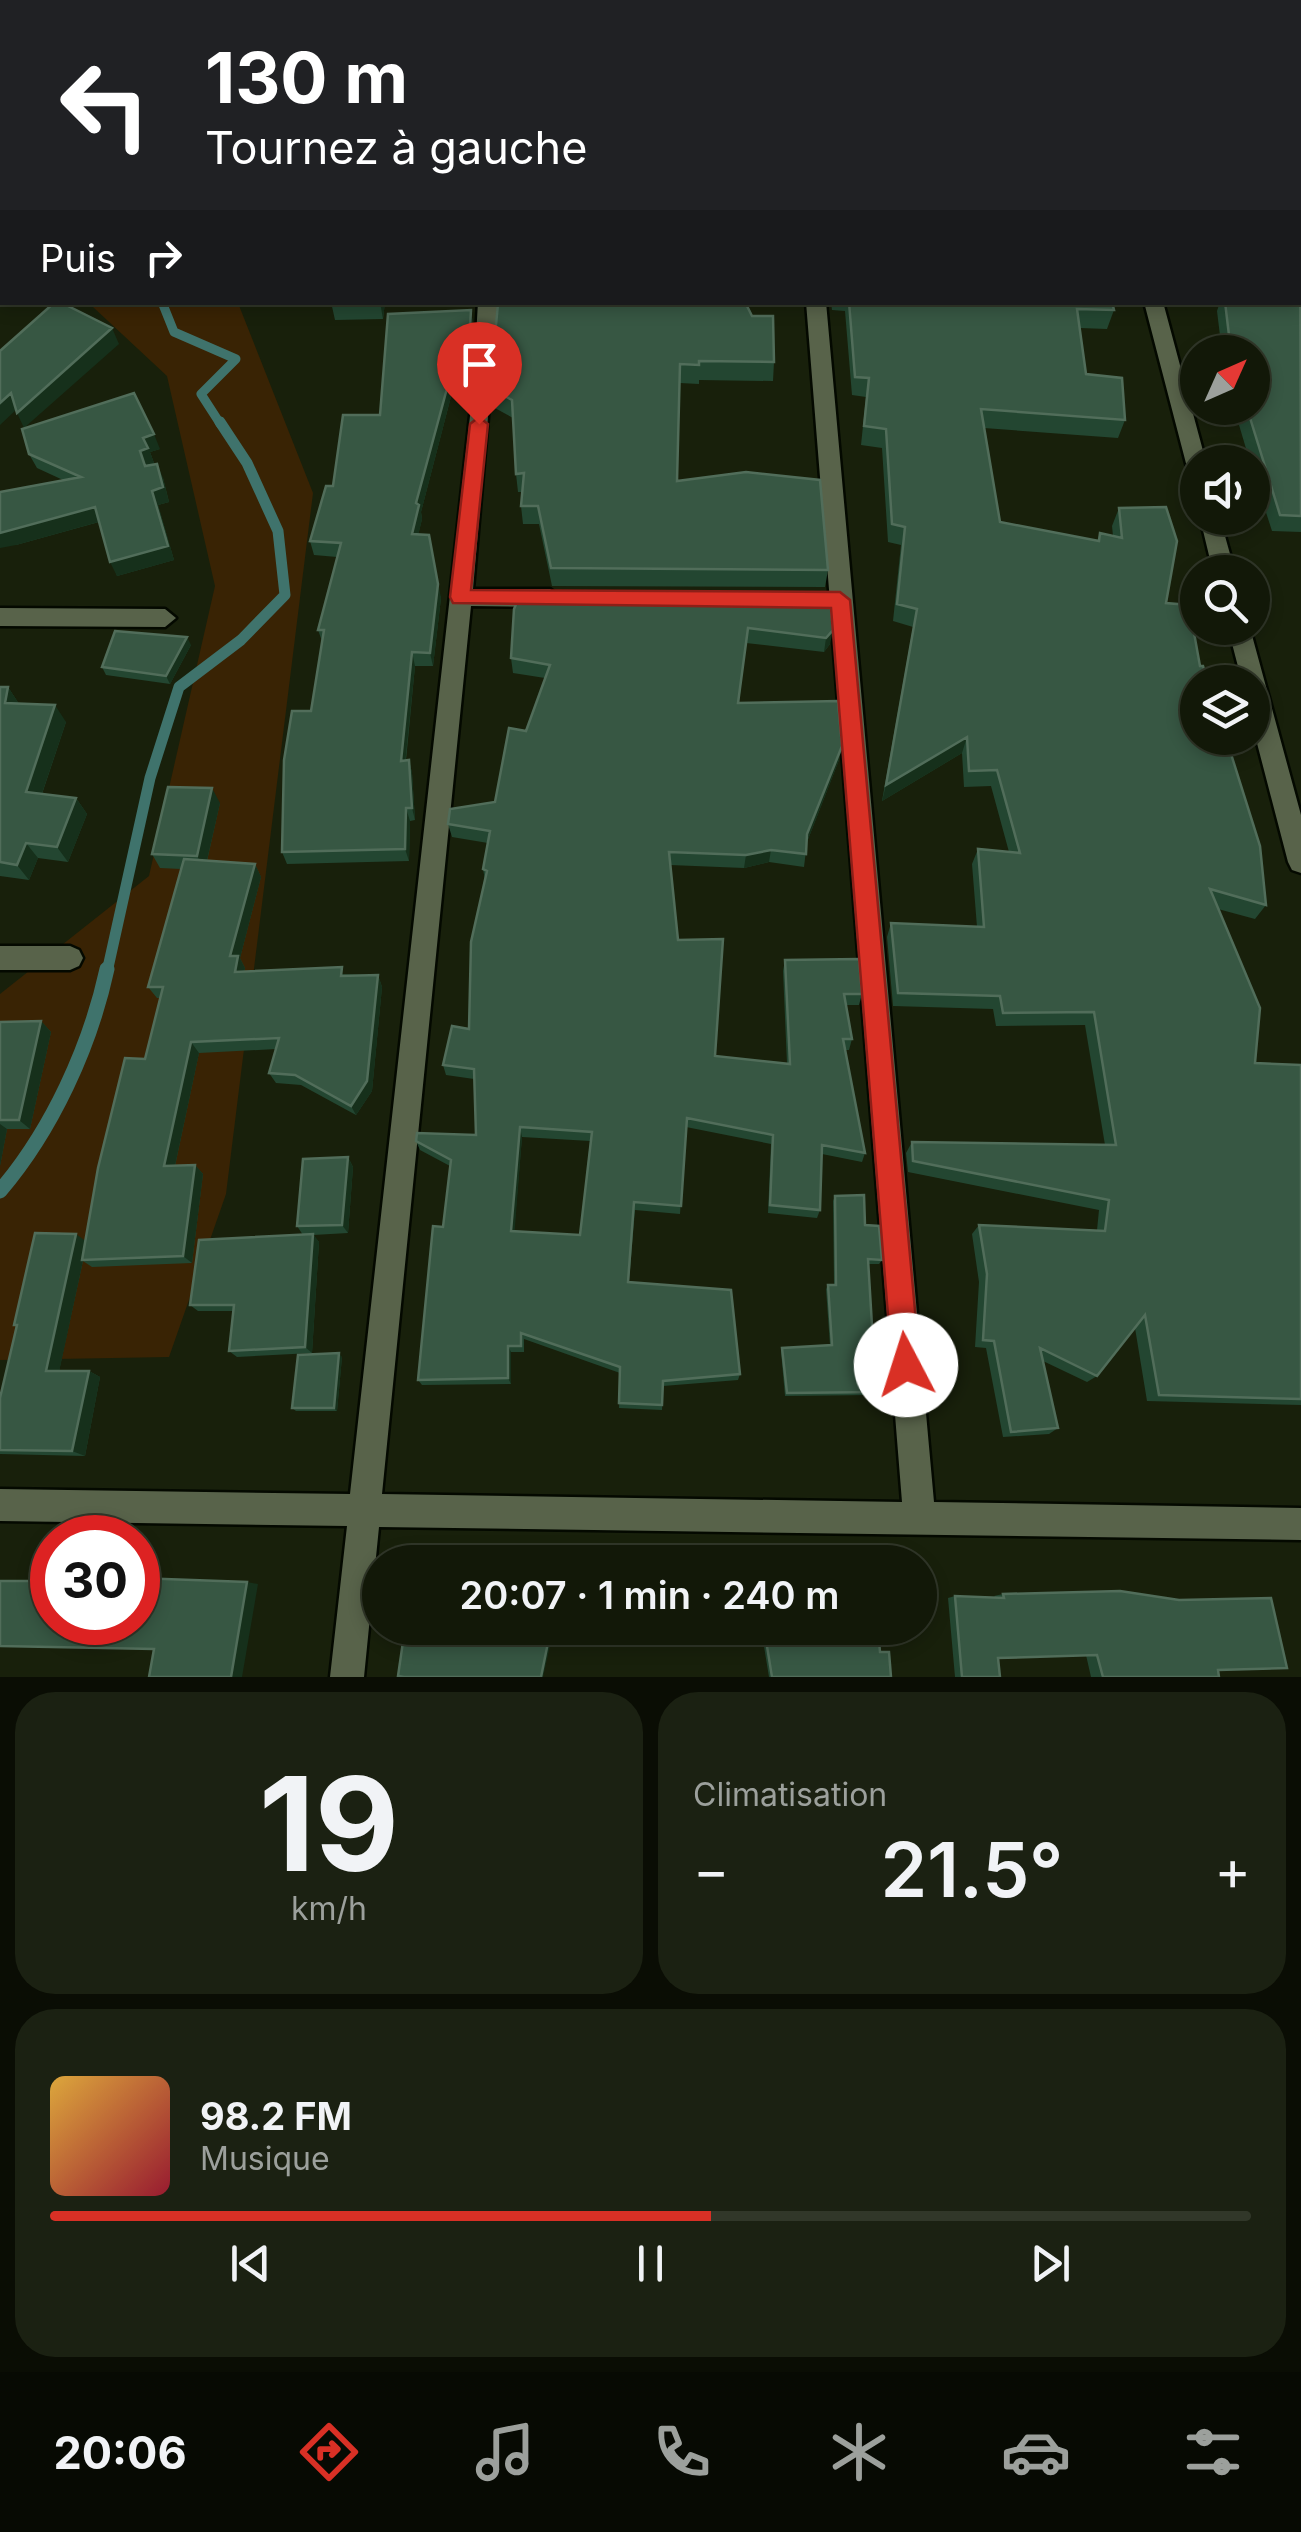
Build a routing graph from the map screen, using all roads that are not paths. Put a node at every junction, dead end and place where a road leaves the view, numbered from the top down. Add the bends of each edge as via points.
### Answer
1 (488, 305) edge
2 (816, 305) edge
3 (1154, 305) edge
4 (1191, 445) edge
5 (460, 597) junction
6 (574, 598) edge
7 (0, 618) edge
8 (165, 618) dead end
9 (1244, 645) edge
10 (1301, 862) edge
11 (0, 958) edge
12 (70, 958) dead end
13 (0, 1505) edge
14 (366, 1508) junction
15 (919, 1518) junction
16 (1301, 1524) edge
17 (347, 1677) edge

1 - 5 street
2 - 15 street via 831,600
3 - 4 street
5 - 6 street
5 - 14 street
7 - 8 street
9 - 10 street
11 - 12 street
13 - 14 street
14 - 15 street
14 - 17 street
15 - 16 street

